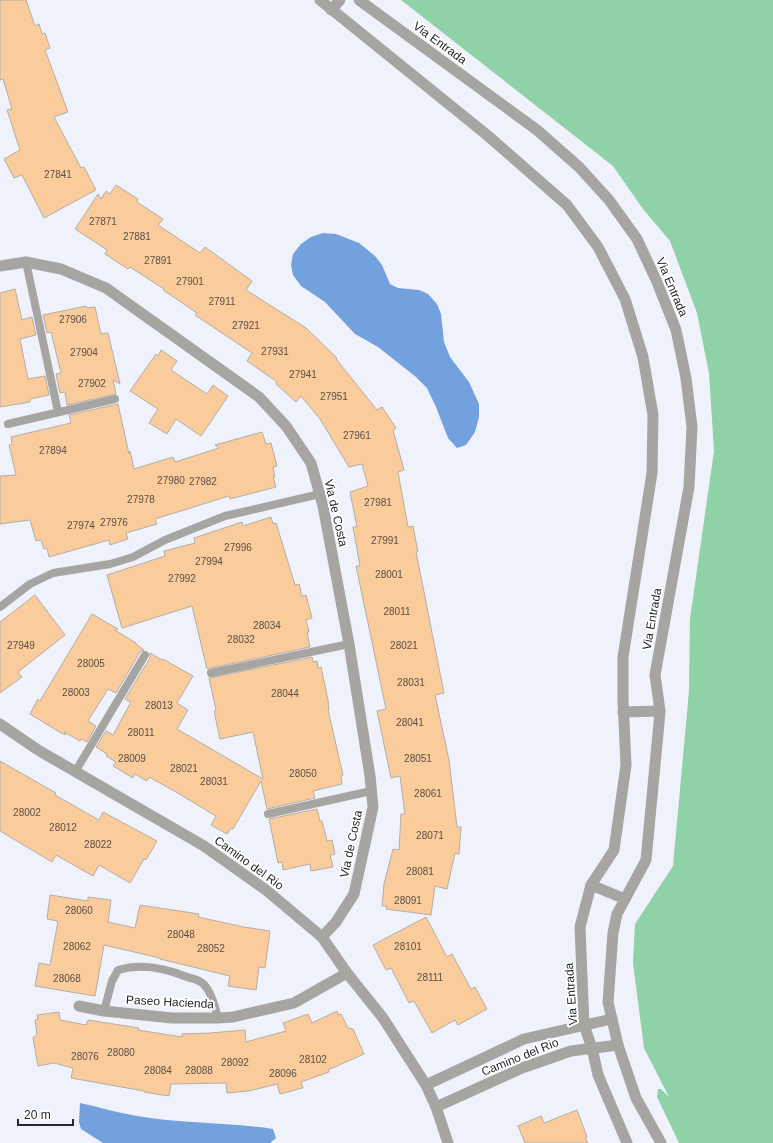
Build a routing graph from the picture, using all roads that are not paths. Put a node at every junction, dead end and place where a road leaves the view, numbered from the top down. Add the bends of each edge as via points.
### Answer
1 (320, 0) edge
2 (340, 0) edge
3 (359, 0) edge
4 (331, 10) junction
5 (26, 262) junction
6 (0, 266) edge
7 (115, 399) dead end
8 (58, 412) junction
9 (8, 424) dead end
10 (320, 494) junction
11 (0, 607) edge
12 (350, 644) junction
13 (145, 655) dead end
14 (211, 673) dead end
15 (660, 711) junction
16 (623, 712) junction
17 (0, 724) edge
18 (75, 772) junction
19 (371, 791) junction
20 (268, 814) dead end
21 (591, 885) junction
22 (625, 899) junction
23 (322, 937) junction
24 (347, 973) junction
25 (79, 1006) dead end
26 (104, 1011) junction
27 (218, 1018) junction
28 (612, 1019) junction
29 (584, 1025) junction
30 (618, 1045) junction
31 (592, 1048) junction
32 (426, 1085) junction
33 (436, 1107) junction
34 (448, 1143) edge
35 (627, 1143) edge
36 (661, 1143) edge

1 - 4 street, Via Entrada
2 - 4 street
3 - 15 street, Via Entrada via 537,130 579,167 609,200 637,239 657,282 676,330 686,378 692,428 689,487 655,675
4 - 16 street, Via Entrada via 487,135 567,205 598,247 625,299 643,357 653,416 652,473 623,657
5 - 6 street, Via de Costa
5 - 8 lane
5 - 10 street, Via de Costa via 61,269 106,288 259,397 286,426 311,463
7 - 8 lane
8 - 9 lane
10 - 11 lane via 225,516 165,540 133,557 110,564 53,573 30,584
10 - 12 street, Via de Costa
12 - 14 lane
12 - 19 street, Via de Costa
13 - 18 lane
15 - 16 street
15 - 22 street, Via Entrada via 646,860
16 - 21 street, Via Entrada via 626,764 614,850
17 - 18 street, Camino del Rio
18 - 23 street, Camino del Rio via 204,846 266,890
19 - 20 lane
19 - 23 street, Via de Costa via 373,807 354,894 336,922
21 - 22 street
21 - 29 street, Via Entrada via 580,927
22 - 28 street, Via Entrada via 616,914 613,933 608,1002
23 - 24 street, Camino del Rio
24 - 27 street, Paseo Hacienda via 294,1003
24 - 32 street, Camino del Rio via 383,1018
25 - 26 street, Paseo Hacienda
26 - 27 street, Paseo Hacienda via 172,1018
26 - 27 lane via 112,981 118,970 130,966 148,966 202,982 211,996
28 - 29 street, Camino del Rio
28 - 30 street, Via Entrada
29 - 31 street, Via Entrada
29 - 32 street, Camino del Rio via 524,1039
30 - 31 street, Camino del Rio
30 - 36 street, Via Entrada via 636,1098
31 - 33 street, Camino del Rio via 571,1051 522,1068
31 - 35 street, Via Entrada via 598,1076
32 - 33 street, Camino del Rio
33 - 34 street, Camino del Rio

